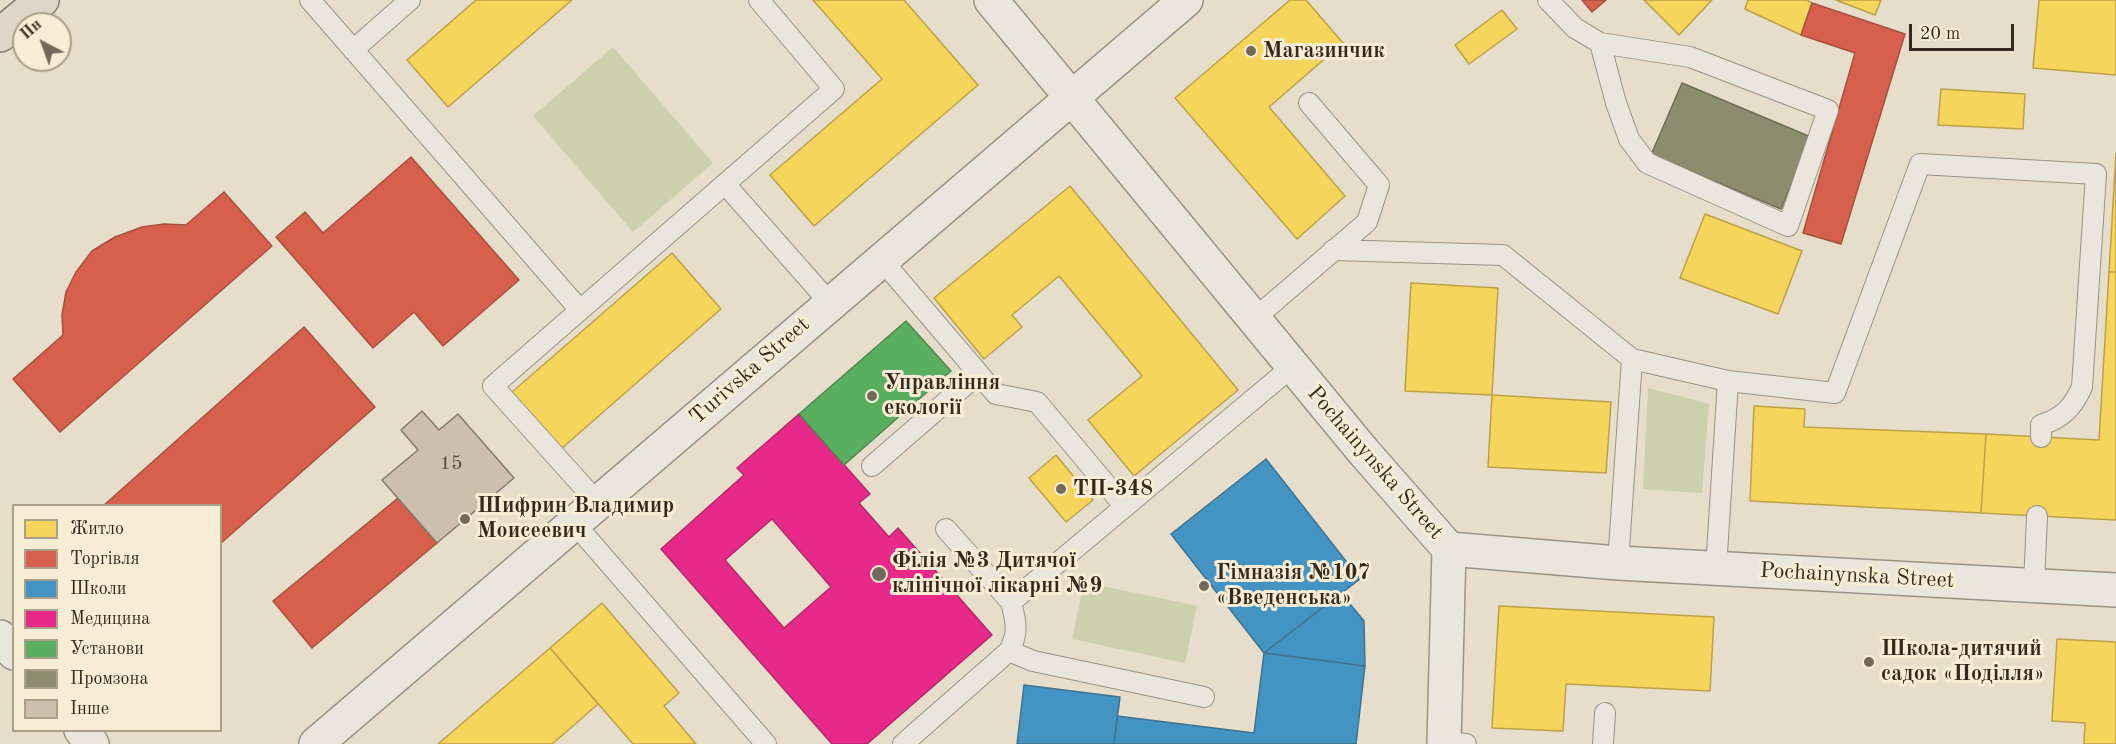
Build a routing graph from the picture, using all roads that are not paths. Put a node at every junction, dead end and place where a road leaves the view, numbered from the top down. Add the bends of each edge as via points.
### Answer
1 (42, 0) edge
2 (310, 0) edge
3 (410, 0) edge
4 (759, 0) edge
5 (991, 0) edge
6 (1186, 0) edge
7 (1548, 0) edge
8 (0, 35) edge
9 (1600, 43) junction
10 (353, 50) junction
11 (1073, 98) junction
12 (1309, 103) dead end
13 (725, 184) junction
14 (1334, 250) junction
15 (881, 259) junction
16 (830, 303) junction
17 (580, 310) junction
18 (1254, 319) junction
19 (1632, 359) junction
20 (1293, 366) junction
21 (978, 374) junction
22 (1728, 381) junction
23 (2041, 437) dead end
24 (873, 466) dead end
25 (1125, 507) junction
26 (586, 512) junction
27 (2037, 516) dead end
28 (946, 529) dead end
29 (1449, 549) junction
30 (1618, 563) junction
31 (1716, 568) junction
32 (2034, 585) junction
33 (2116, 590) edge
34 (1011, 602) junction
35 (0, 637) edge
36 (12, 651) edge
37 (1009, 651) junction
38 (1204, 697) dead end
39 (1605, 713) dead end
40 (83, 732) edge
41 (1451, 743) edge
42 (93, 744) edge
43 (316, 744) edge
44 (766, 744) edge
45 (903, 744) edge
46 (1603, 744) edge

1 - 8 main road
2 - 10 lane
3 - 10 lane
4 - 13 lane via 834,89
5 - 11 street, Pochainynska Street
6 - 11 street, Turivska Street
7 - 9 lane via 1575,28
9 - 9 lane via 1690,57 1828,110 1788,226 1647,163 1629,139
10 - 17 lane
11 - 15 street, Turivska Street
11 - 18 street, Pochainynska Street
12 - 14 lane via 1379,185 1367,222
13 - 16 lane
13 - 17 lane
14 - 18 lane
14 - 19 lane via 1503,255
15 - 16 street, Turivska Street
15 - 21 lane
16 - 26 street, Turivska Street
17 - 26 lane via 493,386
18 - 20 street, Pochainynska Street
19 - 22 lane
19 - 30 lane
20 - 25 lane
20 - 29 street, Pochainynska Street
21 - 24 lane
21 - 25 lane via 996,394 1037,402
22 - 23 lane via 1835,393 1920,164 2096,174 2098,285 2082,387 2075,403 2059,419 2041,425
22 - 31 lane
25 - 34 lane
26 - 43 street, Turivska Street
26 - 44 lane
27 - 32 lane
28 - 34 lane
29 - 30 street, Pochainynska Street
29 - 41 street
30 - 31 street, Pochainynska Street
31 - 32 street, Pochainynska Street
32 - 33 street, Pochainynska Street
34 - 37 lane via 1017,623 1016,639
35 - 36 street
37 - 38 lane via 1033,661
37 - 45 lane
39 - 46 lane
40 - 42 street

